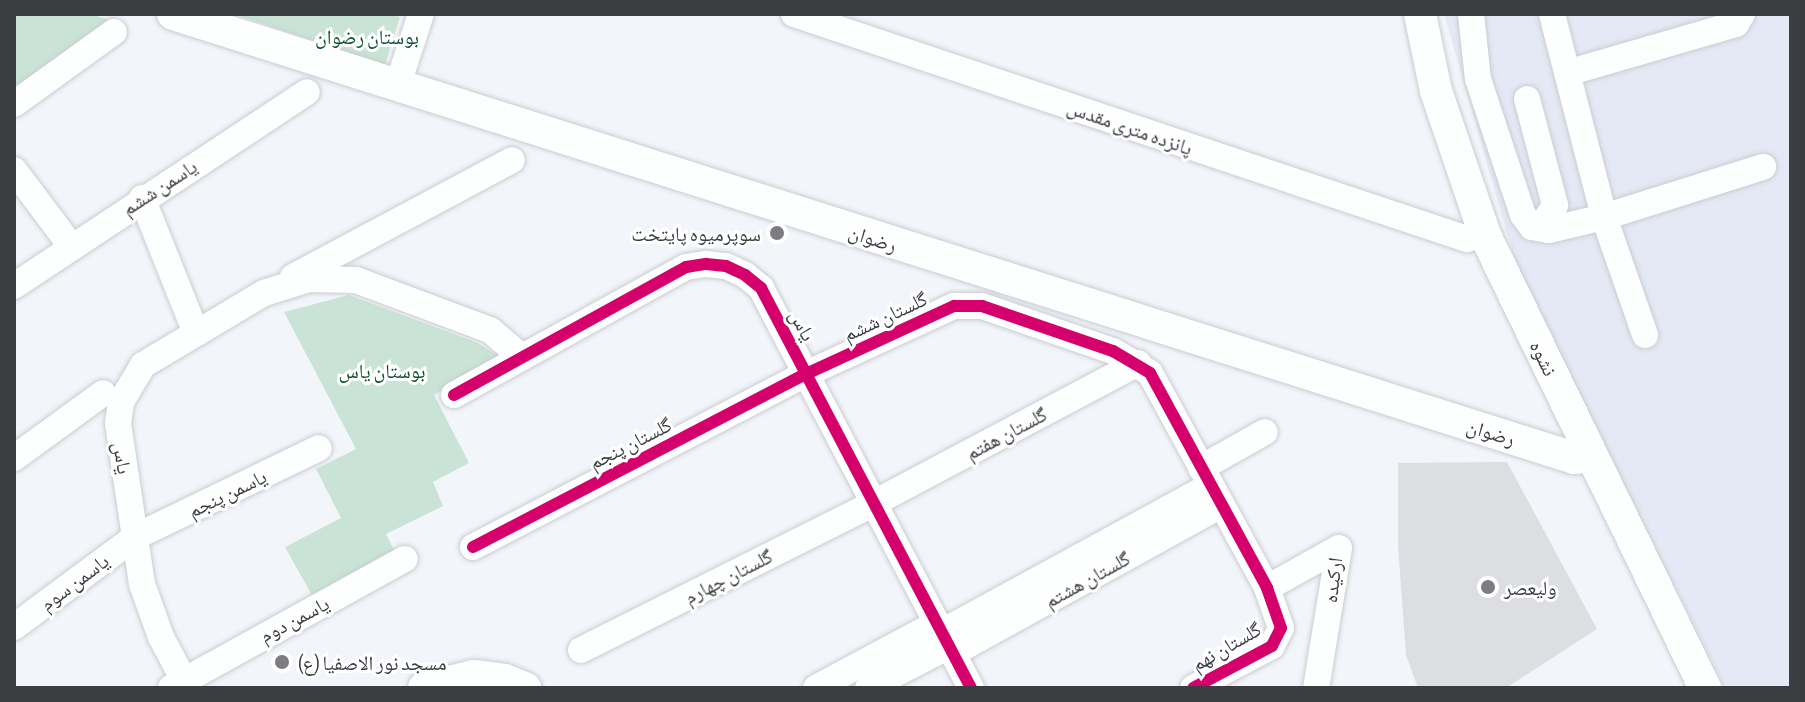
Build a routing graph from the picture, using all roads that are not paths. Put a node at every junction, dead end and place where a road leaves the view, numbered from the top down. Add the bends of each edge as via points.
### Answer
1 (173, 14) edge
2 (421, 14) edge
3 (794, 14) edge
4 (1402, 14) edge
5 (1420, 14) edge
6 (1471, 14) edge
7 (1552, 14) edge
8 (1742, 14) edge
9 (114, 32) dead end
10 (1567, 73) junction
11 (1478, 79) junction
12 (397, 87) junction
13 (1436, 91) junction
14 (307, 92) dead end
15 (1527, 99) dead end
16 (14, 104) edge
17 (512, 160) dead end
18 (1763, 167) dead end
19 (14, 170) edge
20 (142, 198) junction
21 (1604, 217) junction
22 (1549, 230) junction
23 (1476, 237) junction
24 (71, 246) junction
25 (14, 286) edge
26 (264, 293) junction
27 (196, 333) junction
28 (1645, 335) dead end
29 (522, 357) junction
30 (1138, 363) junction
31 (806, 374) junction
32 (103, 393) dead end
33 (454, 395) dead end
34 (1265, 432) dead end
35 (319, 448) dead end
36 (1583, 457) junction
37 (14, 458) edge
38 (1210, 486) junction
39 (874, 503) junction
40 (135, 537) junction
41 (473, 547) dead end
42 (405, 559) dead end
43 (1267, 588) junction
44 (14, 627) edge
45 (945, 638) junction
46 (581, 650) dead end
47 (180, 685) edge
48 (424, 688) edge
49 (525, 688) edge
50 (816, 688) edge
51 (868, 688) edge
52 (971, 688) edge
53 (1193, 688) edge
54 (1316, 688) edge
55 (1684, 688) edge
56 (1705, 688) edge

1 - 12 main road, رضوان
2 - 12 street
3 - 23 street, پانزده متری مقدس
4 - 23 main road, نشوه via 1420,109
5 - 13 main road, نشوه
6 - 11 street
7 - 10 street
8 - 10 street via 1736,24
9 - 16 street
10 - 21 street
11 - 13 street
11 - 22 street via 1523,215 1532,227
12 - 36 main road, رضوان
13 - 23 main road, نشوه
14 - 20 street, یاسمن ششم
15 - 22 street via 1555,205 1547,218
17 - 26 street, یاس
18 - 21 street
19 - 24 street
20 - 24 street, یاسمن ششم
20 - 27 street
21 - 22 street
21 - 28 street
23 - 36 main road, نشوه
24 - 25 street, یاسمن ششم
26 - 27 street, یاس
26 - 29 street, یاس via 309,279 356,280 490,330
27 - 40 street, یاس via 143,365 121,402 118,424
29 - 31 street, یاس via 686,267 706,264 726,266 761,288
29 - 33 street, یاس
30 - 31 street, گلستان ششم via 982,306 954,306
30 - 38 street via 1150,373
30 - 39 street, گلستان هفتم
31 - 39 street, یاس
31 - 41 street, گلستان پنجم
32 - 37 street
34 - 38 street, گلستان هشتم
35 - 40 street, یاسمن پنجم
36 - 55 main road, نشوه
36 - 56 main road, نشوه
38 - 43 street
38 - 45 street, گلستان هشتم
39 - 45 street, یاس
39 - 46 street, گلستان چهارم
40 - 44 street, یاسمن سوم
40 - 47 street, یاس via 142,584
42 - 47 street, یاسمن دوم
43 - 53 street, گلستان نهم via 1281,628 1279,638
43 - 54 street, ارکیده via 1339,548
45 - 50 street
45 - 51 street
45 - 52 street, یاس
48 - 49 main road via 474,676

